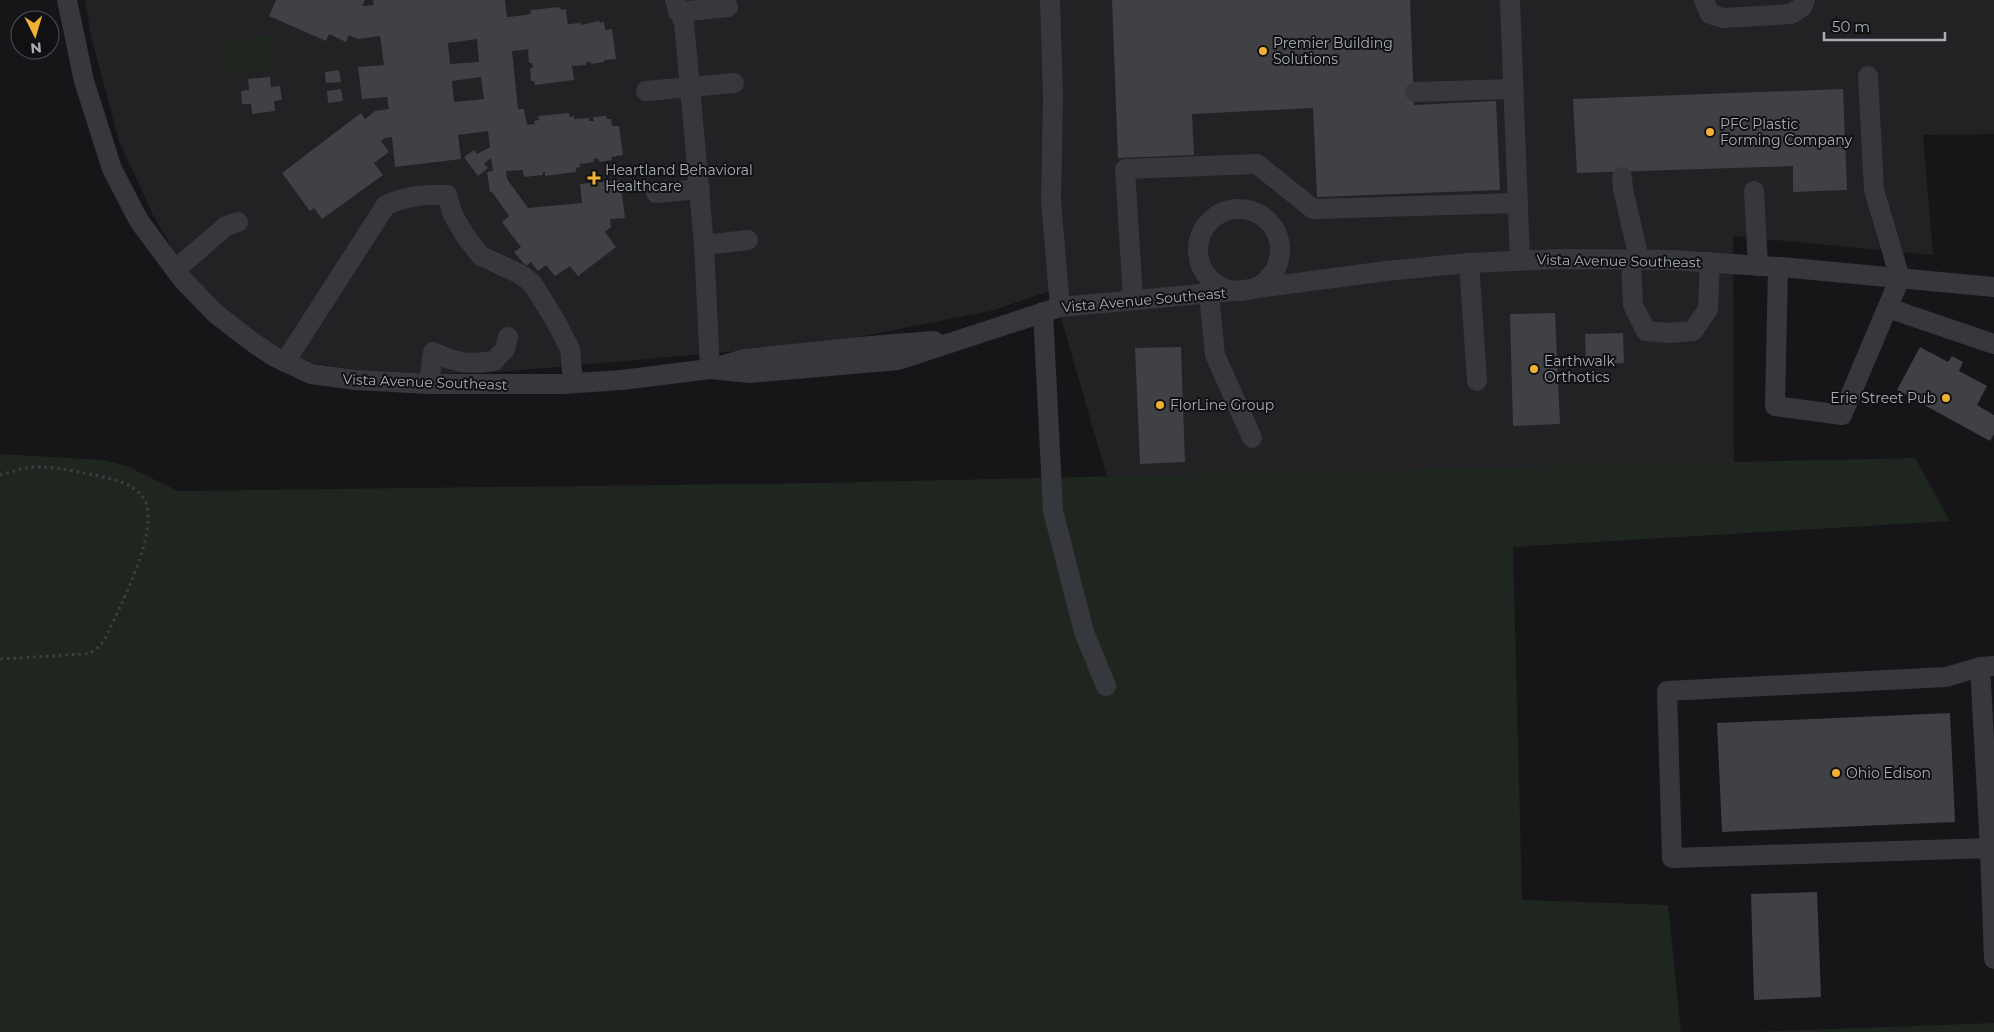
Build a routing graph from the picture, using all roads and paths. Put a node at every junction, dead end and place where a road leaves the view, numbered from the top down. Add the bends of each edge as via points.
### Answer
1 (67, 0) edge
2 (1050, 0) edge
3 (1510, 0) edge
4 (1704, 0) edge
5 (1805, 0) edge
6 (677, 6) edge
7 (728, 7) dead end
8 (1868, 76) dead end
9 (734, 83) dead end
10 (690, 87) junction
11 (1513, 89) junction
12 (646, 91) dead end
13 (1415, 92) dead end
14 (1622, 178) dead end
15 (700, 189) junction
16 (1754, 191) dead end
17 (656, 193) dead end
18 (1518, 203) junction
19 (238, 222) dead end
20 (748, 240) dead end
21 (704, 245) junction
22 (1635, 259) junction
23 (1520, 260) junction
24 (1710, 262) junction
25 (1469, 263) junction
26 (1758, 266) junction
27 (1778, 267) junction
28 (175, 270) junction
29 (1900, 278) junction
30 (1994, 287) edge
31 (1244, 290) junction
32 (1208, 294) junction
33 (1133, 299) junction
34 (1888, 308) junction
35 (1051, 309) junction
36 (508, 338) dead end
37 (1994, 344) edge
38 (285, 362) junction
39 (710, 369) junction
40 (1477, 381) dead end
41 (573, 383) junction
42 (429, 384) junction
43 (1252, 438) dead end
44 (0, 475) edge
45 (0, 659) edge
46 (1987, 666) edge
47 (1106, 686) dead end
48 (1992, 848) edge
49 (1994, 959) edge

1 - 28 street, Vista Avenue Southeast via 84,81 112,169 139,221
2 - 35 street
3 - 11 street
4 - 5 street via 1710,14 1723,18 1791,14 1802,7
6 - 7 street
6 - 10 street via 684,23
8 - 29 street via 1874,190
9 - 10 street
10 - 12 street
10 - 15 street
11 - 13 street
11 - 18 street
14 - 22 street
15 - 17 street
15 - 21 street
16 - 26 street
18 - 23 street
18 - 33 street via 1313,209 1257,164 1125,169
19 - 28 street via 226,226
20 - 21 street
21 - 39 street
22 - 23 street, Vista Avenue Southeast
22 - 24 street, Vista Avenue Southeast
22 - 24 street via 1633,305 1646,330 1668,334 1693,330 1708,309
23 - 25 street, Vista Avenue Southeast
24 - 26 street, Vista Avenue Southeast
25 - 31 street, Vista Avenue Southeast
25 - 40 street
26 - 27 street, Vista Avenue Southeast
27 - 29 street, Vista Avenue Southeast
27 - 34 street via 1775,406 1842,415
28 - 38 street, Vista Avenue Southeast via 216,314
29 - 30 street, Vista Avenue Southeast
29 - 34 street
31 - 31 street, Vista Avenue Southeast via 1257,287 1272,274 1280,256 1280,243 1268,220 1257,213 1231,210 1207,224 1198,250 1200,263 1207,276 1218,285 1230,290
31 - 32 street, Vista Avenue Southeast
32 - 33 street, Vista Avenue Southeast
32 - 43 street via 1215,355
33 - 35 street, Vista Avenue Southeast
34 - 37 street
35 - 39 street, Vista Avenue Southeast via 959,340 744,359
35 - 47 street via 1053,511 1084,632
36 - 42 street via 506,349 494,361 464,363 433,352
38 - 41 street via 386,205 425,194 447,195 452,215 481,256 532,283 570,349
38 - 42 street, Vista Avenue Southeast via 311,374 330,378
39 - 41 street, Vista Avenue Southeast
41 - 42 street, Vista Avenue Southeast
44 - 45 path via 49,467 120,481 144,498 148,516 138,564 105,639 98,647 84,654
46 - 48 street
46 - 48 street via 1946,677 1667,691 1672,858
48 - 49 street

